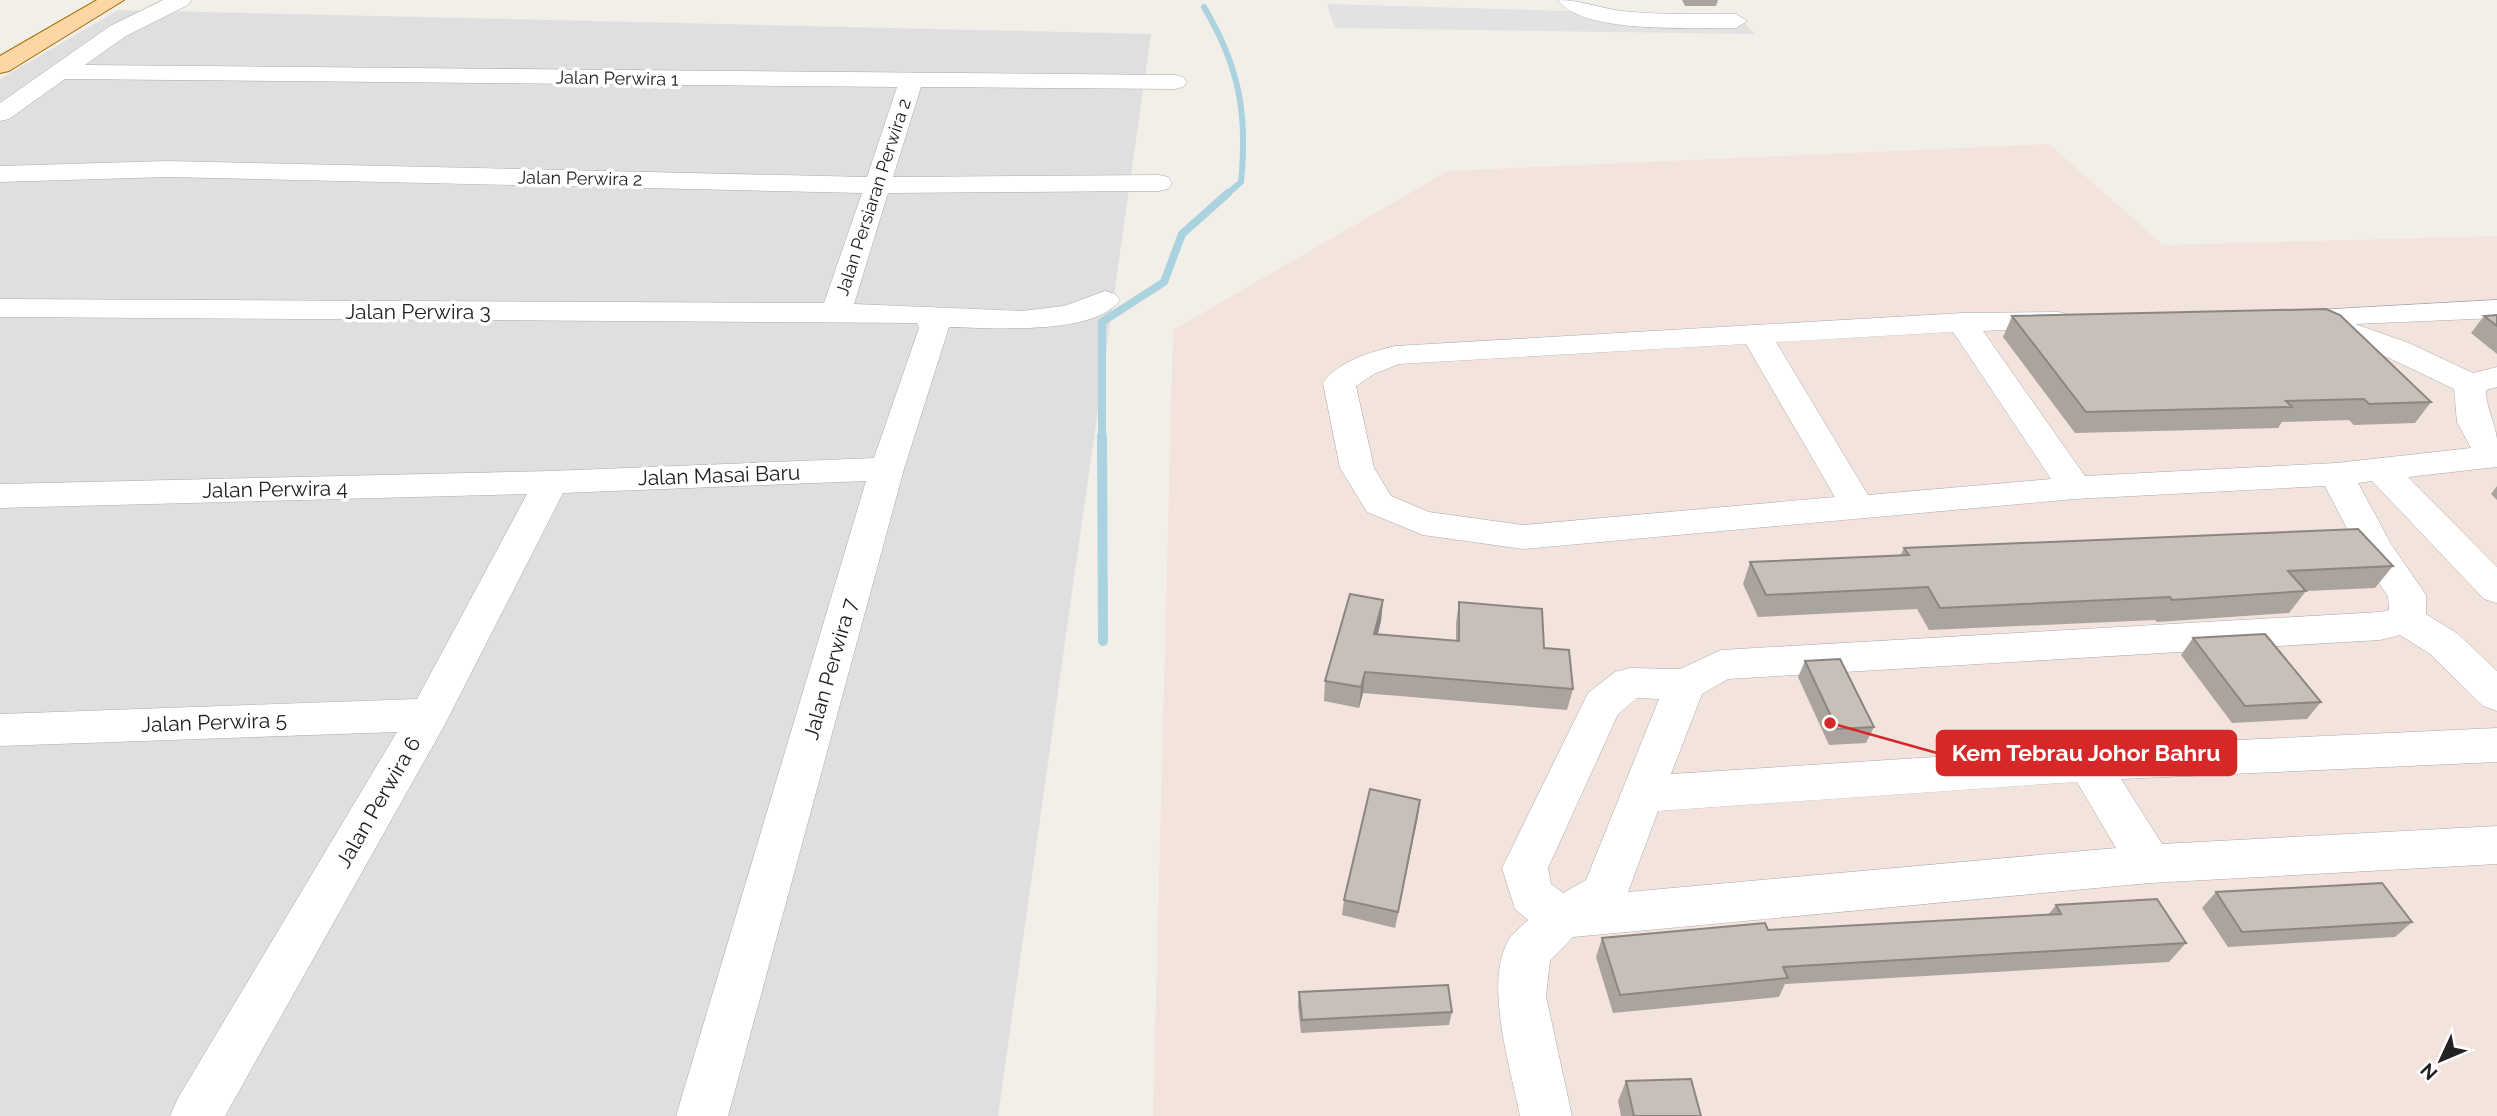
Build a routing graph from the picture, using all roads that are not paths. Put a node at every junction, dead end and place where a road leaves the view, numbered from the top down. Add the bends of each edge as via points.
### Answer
1 (113, 0) edge
2 (153, 0) edge
3 (180, 0) edge
4 (1569, 0) edge
5 (86, 7) edge
6 (33, 21) dead end
7 (1736, 21) dead end
8 (1, 43) edge
9 (0, 66) edge
10 (59, 72) junction
11 (911, 81) junction
12 (1175, 82) dead end
13 (0, 114) edge
14 (0, 174) edge
15 (1159, 183) dead end
16 (878, 185) junction
17 (1105, 300) dead end
18 (0, 308) edge
19 (2497, 309) edge
20 (836, 313) junction
21 (931, 317) junction
22 (2269, 318) edge
23 (2310, 318) junction
24 (2087, 320) edge
25 (1962, 322) junction
26 (1756, 334) junction
27 (2484, 381) edge
28 (2495, 456) edge
29 (887, 469) junction
30 (2381, 470) junction
31 (2336, 474) junction
32 (551, 482) junction
33 (2075, 488) junction
34 (0, 496) edge
35 (1858, 507) junction
36 (2497, 590) edge
37 (2405, 620) junction
38 (1685, 684) junction
39 (2497, 695) edge
40 (429, 715) junction
41 (0, 730) edge
42 (2497, 745) edge
43 (2089, 764) junction
44 (1643, 794) junction
45 (2497, 845) edge
46 (2150, 864) junction
47 (1561, 918) junction
48 (196, 1116) edge
49 (702, 1116) edge
50 (1546, 1116) edge

1 - 5 main road
2 - 5 street
3 - 10 street via 118,31
4 - 7 street via 1601,15
5 - 8 main road
5 - 9 main road
6 - 8 main road
10 - 11 street, Jalan Perwira 1
10 - 13 street
11 - 12 street, Jalan Perwira 1
11 - 16 street, Jalan Persiaran Perwira 2
14 - 16 street, Jalan Perwira 2 via 167,169
15 - 16 street, Jalan Perwira 2
16 - 20 street, Jalan Persiaran Perwira 2
17 - 21 street via 1093,309 1055,317
18 - 20 street, Jalan Perwira 3
19 - 23 street
20 - 21 street
21 - 29 street, Jalan Perwira 7 via 934,328
22 - 23 street
23 - 27 street
24 - 25 street
25 - 26 street
25 - 33 street
26 - 35 street
26 - 35 street via 1395,355 1363,367 1339,383 1357,468 1379,504 1423,523 1523,537
27 - 28 street via 2471,420
28 - 30 street
29 - 32 street, Jalan Masai Baru
29 - 49 street, Jalan Perwira 7
30 - 31 street
30 - 36 street
31 - 33 street
31 - 37 street via 2376,550 2407,596
32 - 34 street, Jalan Perwira 4
32 - 40 street, Jalan Perwira 6
33 - 35 street
37 - 38 street via 2380,626 1721,665
37 - 39 street via 2444,644
38 - 44 street
38 - 47 street via 1629,683 1602,704 1525,868 1531,895
40 - 41 street, Jalan Perwira 5
40 - 48 street, Jalan Perwira 6
42 - 43 street
43 - 44 street
43 - 46 street
44 - 47 street via 1604,894
45 - 46 street
46 - 47 street
47 - 50 street via 1527,952 1522,996

